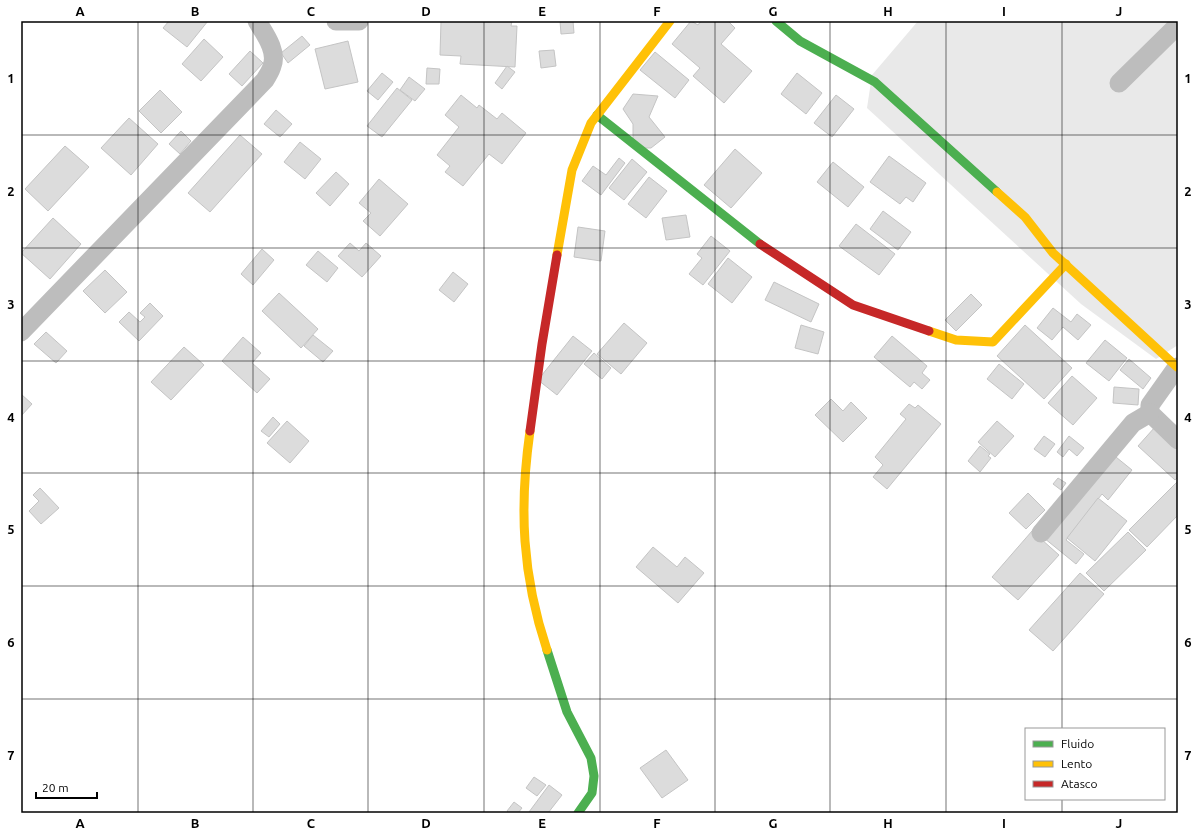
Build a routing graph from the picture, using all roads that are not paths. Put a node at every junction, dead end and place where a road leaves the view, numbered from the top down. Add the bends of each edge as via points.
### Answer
1 (257, 21) edge
2 (336, 21) edge
3 (359, 21) edge
4 (670, 21) edge
5 (776, 21) edge
6 (1178, 25) edge
7 (1119, 83) dead end
8 (597, 115) junction
9 (1066, 264) junction
10 (21, 332) edge
11 (1177, 366) edge
12 (1150, 413) junction
13 (1178, 440) edge
14 (1041, 533) dead end
15 (578, 813) edge

1 - 10 street via 273,52 273,65 265,80
2 - 3 street
4 - 8 street
5 - 9 street via 800,41 875,82 1025,217 1053,253
6 - 7 street
8 - 9 street via 767,250 853,305 956,340 993,342
8 - 15 street via 591,123 572,170 542,344 524,475 524,529 528,577 539,627 567,712 591,758 594,776 592,793
9 - 11 street
11 - 12 street via 1150,405
12 - 13 street
12 - 14 street via 1133,423

